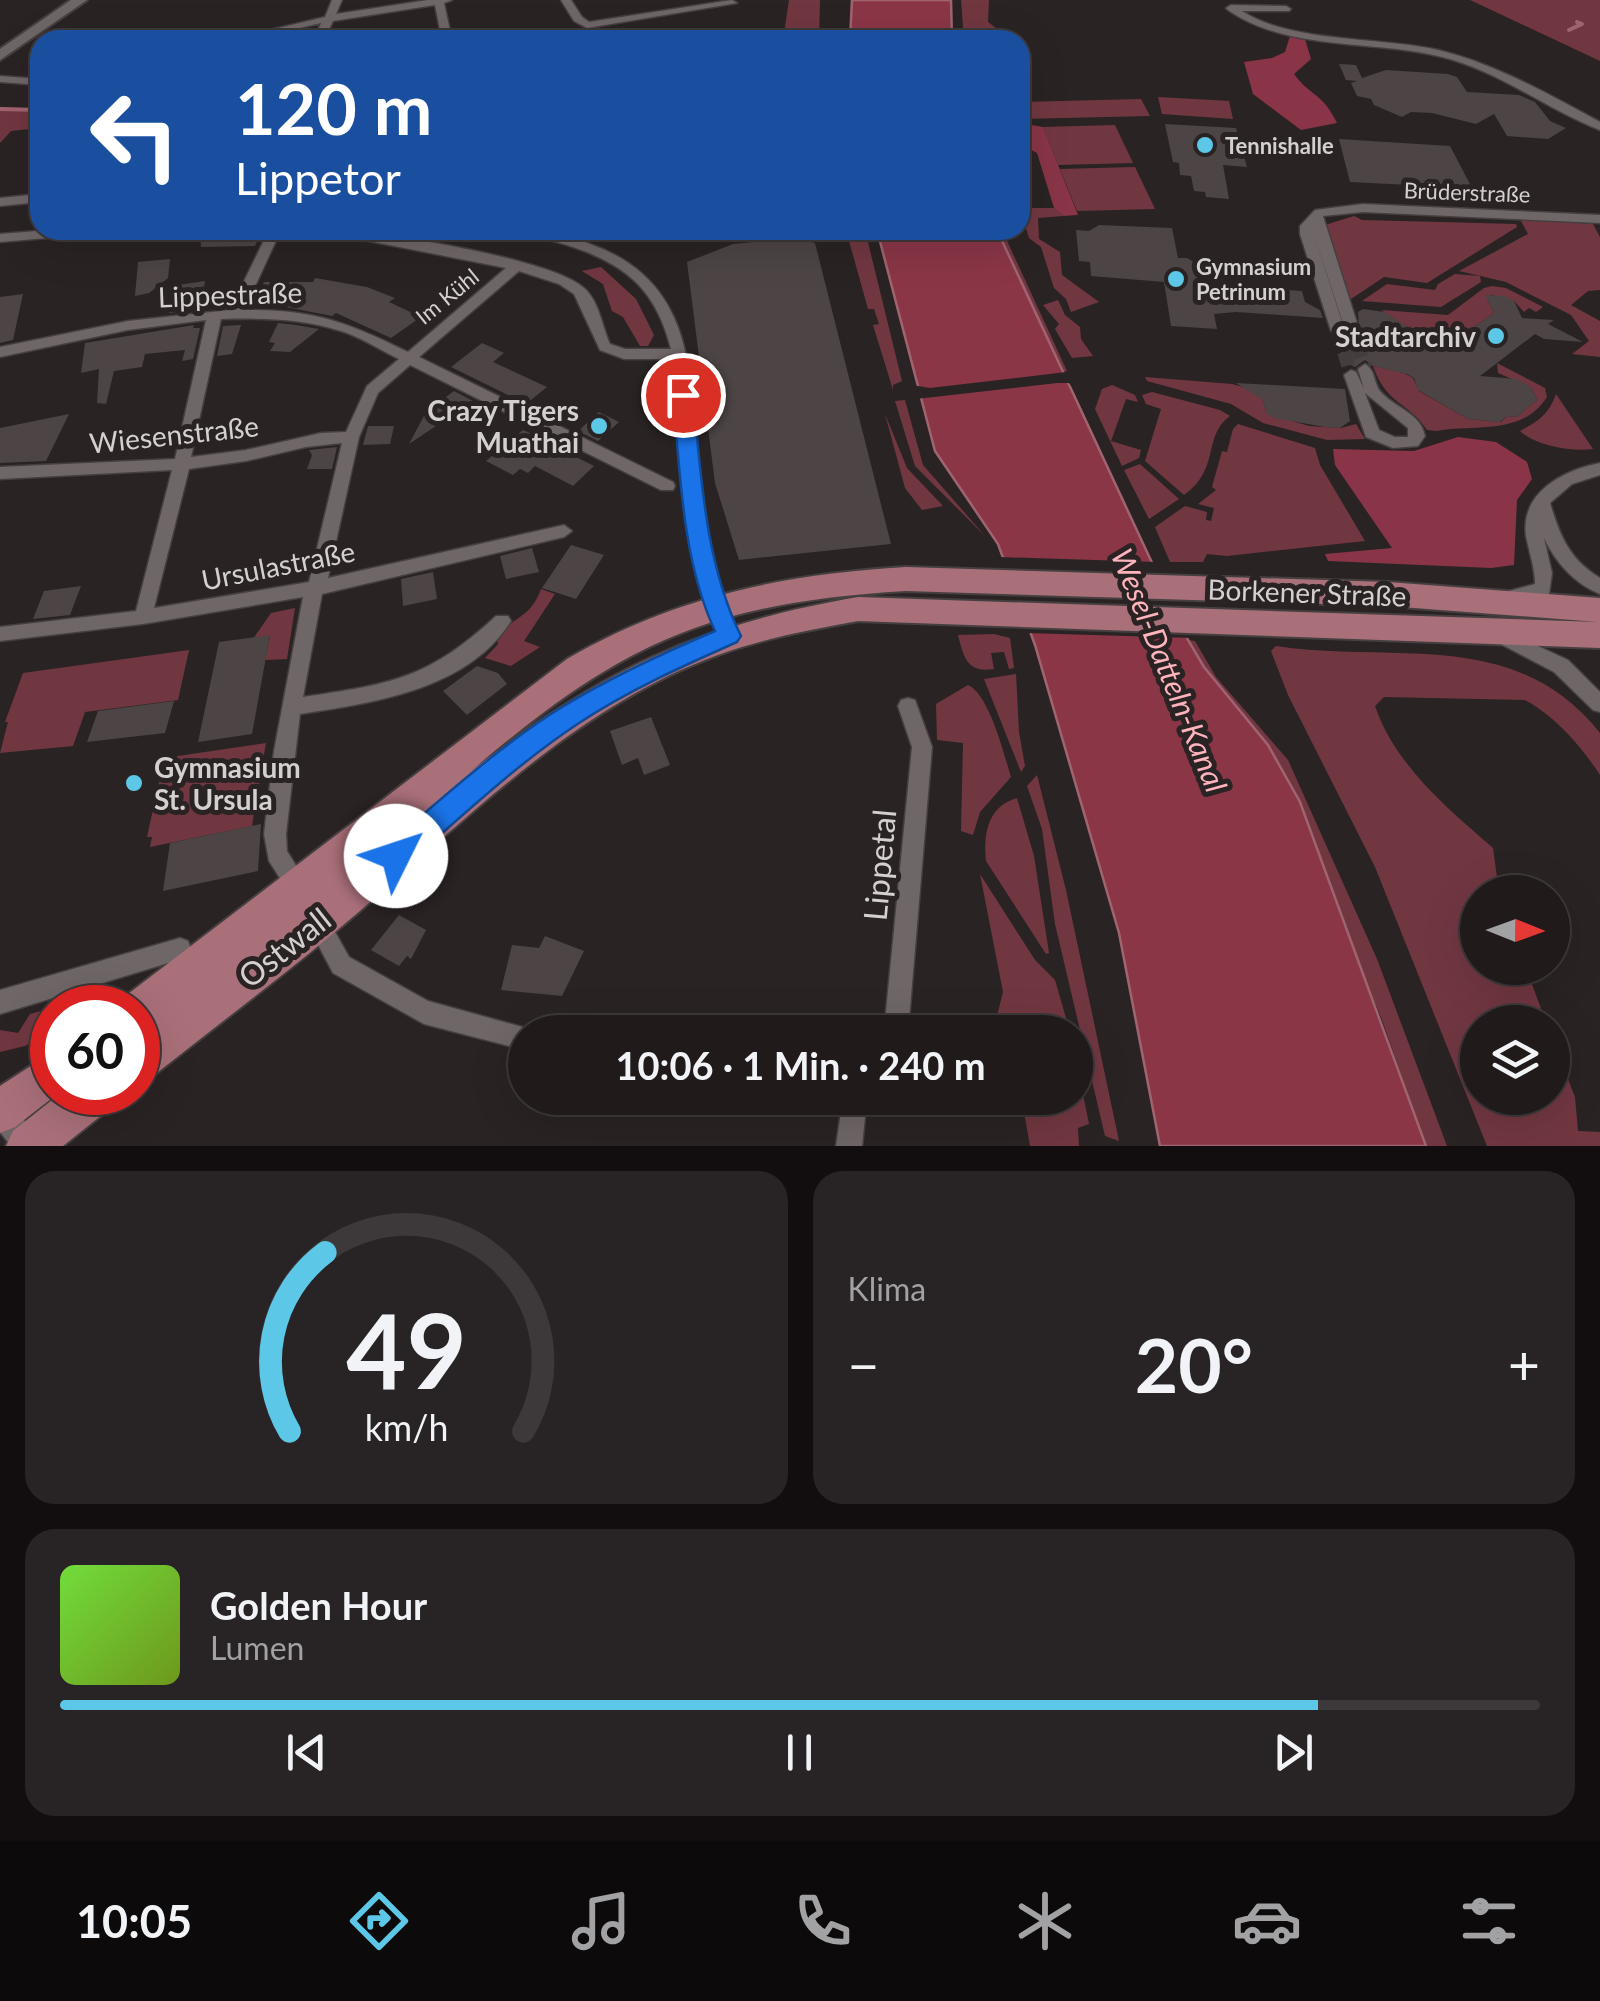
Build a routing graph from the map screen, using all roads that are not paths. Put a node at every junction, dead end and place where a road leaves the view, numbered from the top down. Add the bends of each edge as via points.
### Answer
1 (80, 0) edge
2 (336, 0) edge
3 (447, 0) edge
4 (566, 0) edge
5 (439, 1) edge
6 (732, 3) dead end
7 (1289, 4) edge
8 (327, 19) junction
9 (587, 25) junction
10 (1279, 28) junction
11 (37, 30) edge
12 (278, 30) edge
13 (322, 30) edge
14 (445, 30) edge
15 (583, 30) edge
16 (30, 35) edge
17 (0, 56) edge
18 (0, 79) edge
19 (30, 81) edge
20 (1600, 127) edge
21 (30, 199) edge
22 (0, 202) edge
23 (1600, 219) edge
24 (30, 235) edge
25 (0, 238) edge
26 (270, 240) edge
27 (404, 240) edge
28 (561, 240) edge
29 (515, 267) junction
30 (214, 316) junction
31 (234, 316) junction
32 (1344, 327) tunnel mouth
33 (0, 352) edge
34 (678, 354) junction
35 (408, 359) junction
36 (1358, 372) joint
37 (352, 438) junction
38 (182, 464) junction
39 (1600, 468) edge
40 (0, 474) edge
41 (667, 486) dead end
42 (1543, 504) junction
43 (564, 531) dead end
44 (1600, 587) edge
45 (316, 588) junction
46 (1600, 610) edge
47 (1487, 613) junction
48 (143, 617) junction
49 (502, 621) dead end
50 (722, 621) junction
51 (0, 634) edge
52 (1600, 635) edge
53 (1600, 704) edge
54 (908, 706) dead end
55 (294, 707) junction
56 (309, 907) junction
57 (180, 948) dead end
58 (160, 997) edge
59 (0, 1002) edge
60 (898, 1015) edge
61 (508, 1034) edge
62 (160, 1041) edge
63 (30, 1090) edge
64 (0, 1112) edge
65 (68, 1115) edge
66 (852, 1115) edge
67 (28, 1146) edge
68 (849, 1146) edge

1 - 11 main road
2 - 8 street
3 - 5 street
4 - 9 street
5 - 8 street
5 - 14 street
6 - 9 street
7 - 10 street
7 - 10 street via 1231,8
8 - 12 street
8 - 13 street
9 - 15 street
10 - 20 street via 1446,55
16 - 17 main road
18 - 19 street
21 - 22 street
23 - 32 street, Brüderstraße via 1333,210 1315,217 1306,234
24 - 25 street
26 - 31 street
27 - 29 street
28 - 34 street via 636,274 663,306
29 - 34 street via 578,290 601,342 614,352
29 - 35 street, Im Kühl
30 - 31 street, Lippestraße
30 - 33 street, Lippestraße
30 - 38 street
31 - 35 street, Lippestraße via 332,322
34 - 50 street via 692,488
35 - 37 street, Im Kühl via 369,394
35 - 41 street, Lippestraße
36 - 36 street via 1372,434 1412,442 1415,426
37 - 38 street, Wiesenstraße
37 - 45 street, Im Kühl
38 - 40 street, Wiesenstraße
38 - 48 street
39 - 42 street via 1564,479
42 - 44 street via 1554,544
42 - 47 street via 1533,524 1543,589
43 - 45 street, Ursulastraße
45 - 48 street, Ursulastraße
45 - 55 street, Im Kühl
46 - 47 main road, Borkener Straße
47 - 50 main road, Borkener Straße via 1206,620 858,609
47 - 50 main road, Borkener Straße via 1180,588 850,582
47 - 52 main road, Borkener Straße
47 - 53 street
48 - 51 street, Ursulastraße
49 - 55 street via 476,648 419,684
50 - 56 main road, Ostwall via 539,736
54 - 60 street, Lippetal via 922,747
55 - 56 street, Im Kühl via 275,834 277,854
56 - 58 main road, Ostwall
56 - 61 street, Im Kühl via 341,965 424,1012
56 - 62 main road, Ostwall
57 - 59 street
63 - 64 main road
64 - 67 street
65 - 67 main road
66 - 68 street

